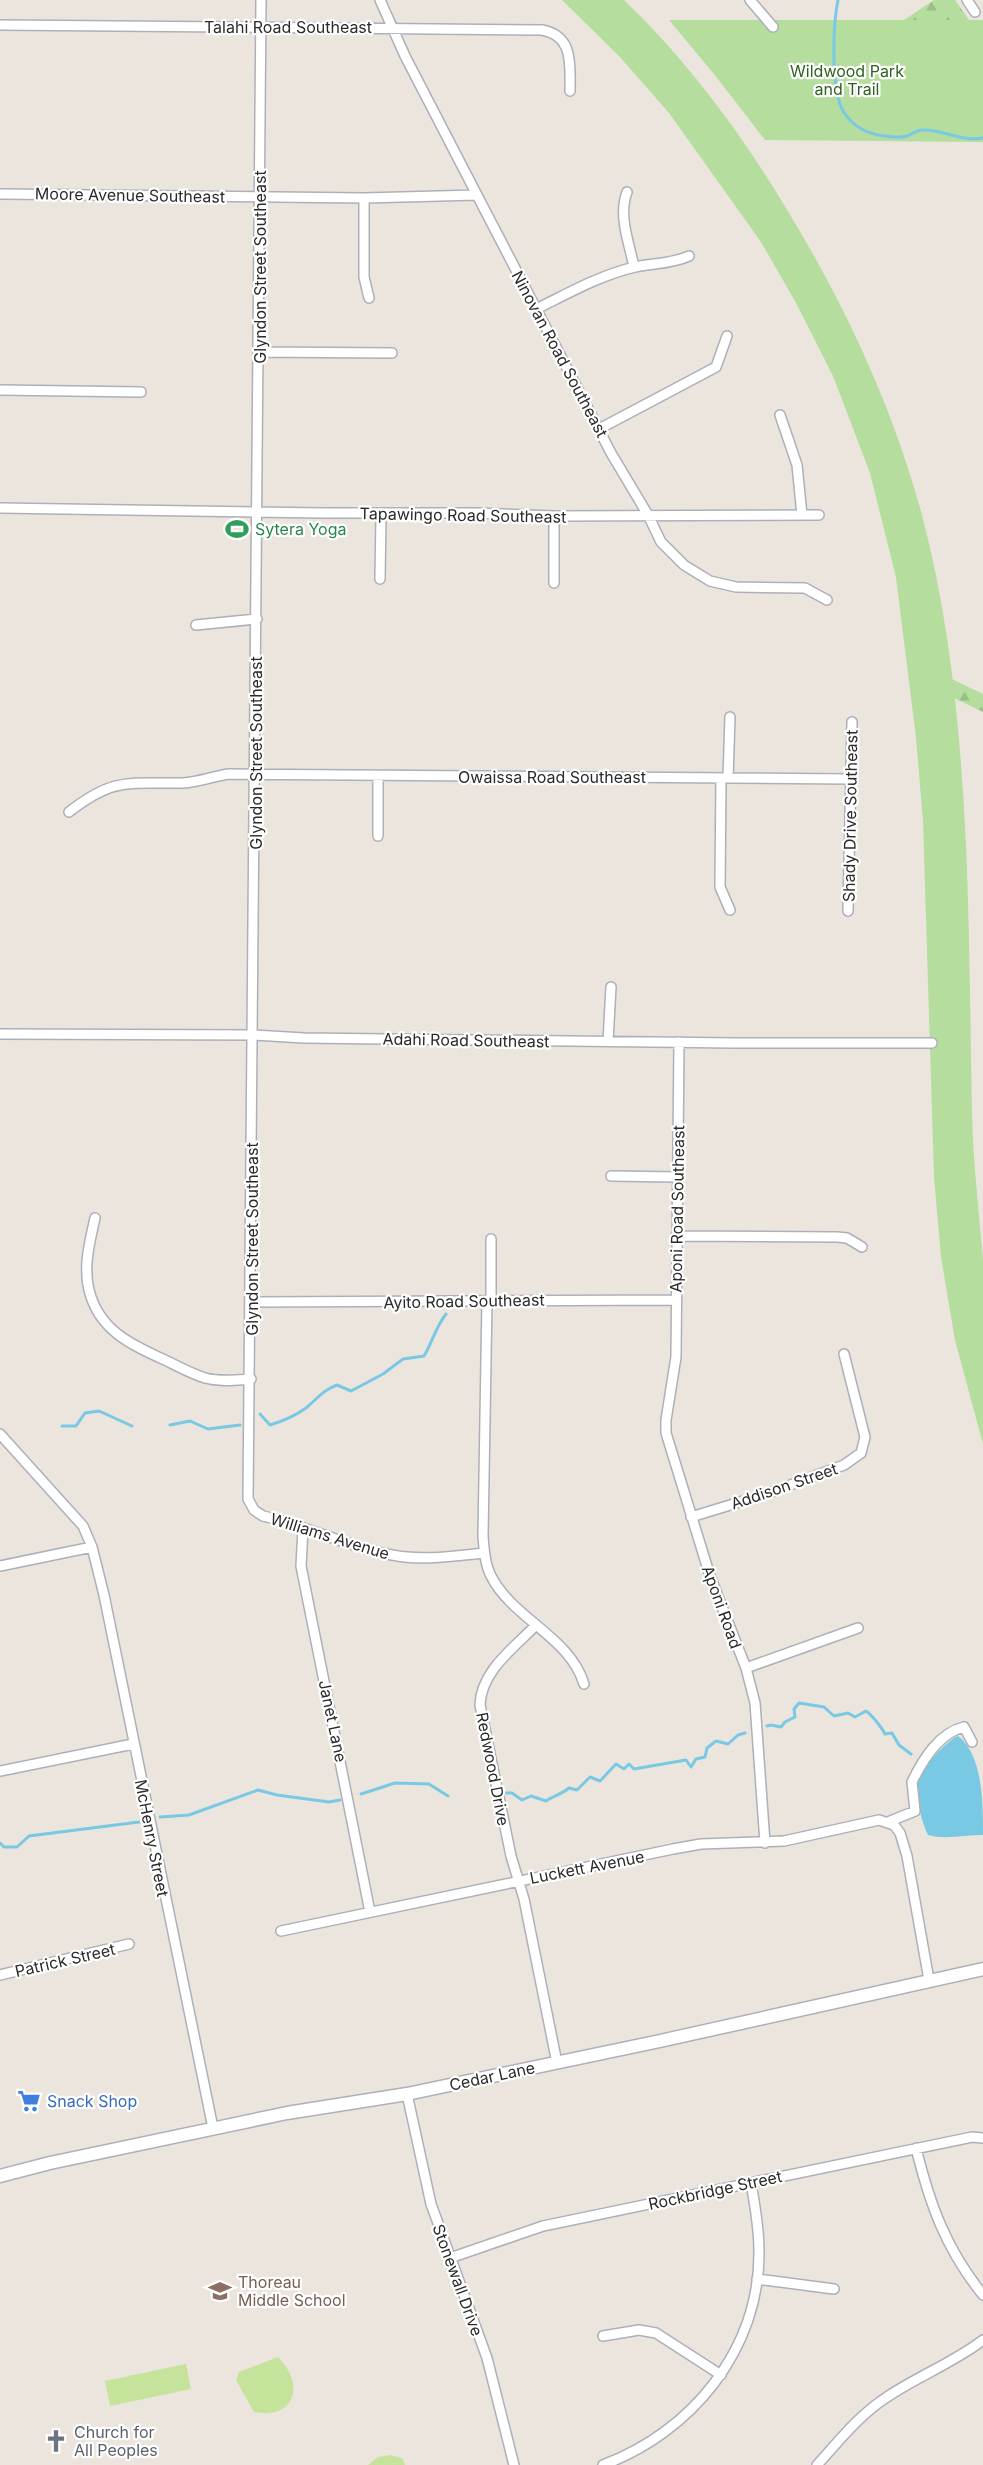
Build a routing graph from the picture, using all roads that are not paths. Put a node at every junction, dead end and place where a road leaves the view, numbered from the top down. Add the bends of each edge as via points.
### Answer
1 (261, 0) edge
2 (380, 0) edge
3 (750, 0) edge
4 (967, 0) edge
5 (975, 12) dead end
6 (0, 25) edge
7 (261, 27) junction
8 (773, 27) dead end
9 (393, 28) junction
10 (570, 91) dead end
11 (627, 192) dead end
12 (0, 194) edge
13 (477, 195) junction
14 (260, 196) junction
15 (364, 198) junction
16 (689, 256) dead end
17 (634, 267) junction
18 (369, 298) dead end
19 (536, 309) junction
20 (727, 336) dead end
21 (259, 352) junction
22 (392, 353) dead end
23 (0, 390) edge
24 (141, 392) dead end
25 (780, 414) dead end
26 (599, 429) junction
27 (0, 508) edge
28 (257, 512) junction
29 (381, 514) junction
30 (648, 514) junction
31 (802, 515) junction
32 (819, 515) dead end
33 (554, 516) junction
34 (380, 579) dead end
35 (554, 584) dead end
36 (827, 600) dead end
37 (257, 619) junction
38 (196, 625) dead end
39 (730, 717) dead end
40 (852, 722) dead end
41 (254, 773) junction
42 (378, 777) junction
43 (724, 778) junction
44 (850, 779) junction
45 (69, 812) dead end
46 (378, 836) dead end
47 (730, 910) dead end
48 (848, 911) dead end
49 (611, 987) dead end
50 (0, 1034) edge
51 (253, 1035) junction
52 (608, 1041) junction
53 (679, 1042) junction
54 (932, 1042) dead end
55 (611, 1176) dead end
56 (677, 1177) junction
57 (95, 1218) dead end
58 (676, 1236) junction
59 (491, 1239) dead end
60 (862, 1247) dead end
61 (489, 1300) junction
62 (676, 1300) junction
63 (252, 1302) junction
64 (844, 1354) dead end
65 (675, 1375) joint
66 (251, 1380) junction
67 (0, 1434) edge
68 (251, 1506) joint
69 (691, 1517) junction
70 (303, 1529) junction
71 (92, 1547) junction
72 (484, 1553) junction
73 (0, 1566) edge
74 (536, 1625) junction
75 (858, 1628) dead end
76 (746, 1668) junction
77 (584, 1684) dead end
78 (959, 1717) dead end
79 (964, 1727) junction
80 (972, 1742) dead end
81 (133, 1744) junction
82 (0, 1771) edge
83 (891, 1824) junction
84 (765, 1843) junction
85 (518, 1880) junction
86 (370, 1912) junction
87 (281, 1931) dead end
88 (129, 1944) dead end
89 (983, 1969) edge
90 (0, 1975) edge
91 (929, 1980) junction
92 (557, 2063) junction
93 (406, 2094) junction
94 (213, 2128) junction
95 (983, 2139) edge
96 (916, 2148) junction
97 (0, 2175) edge
98 (751, 2183) junction
99 (450, 2258) junction
100 (757, 2279) junction
101 (834, 2289) dead end
102 (983, 2295) edge
103 (603, 2336) dead end
104 (983, 2340) edge
105 (721, 2375) junction
106 (514, 2465) edge
107 (603, 2465) edge
108 (817, 2465) edge

1 - 7 street, Glyndon Street Southeast
2 - 9 street, Ninovan Road Southeast
3 - 8 street
4 - 5 street
6 - 7 street, Talahi Road Southeast
7 - 9 street, Talahi Road Southeast
7 - 14 street, Glyndon Street Southeast
9 - 10 street, Talahi Road Southeast via 542,30 566,37
9 - 13 street, Ninovan Road Southeast
11 - 17 street via 623,218
12 - 14 street, Moore Avenue Southeast
13 - 15 street, Moore Avenue Southeast
13 - 19 street, Ninovan Road Southeast
14 - 15 street, Moore Avenue Southeast
14 - 21 street, Glyndon Street Southeast
15 - 18 street via 364,277
16 - 17 street
17 - 19 street
19 - 26 street, Ninovan Road Southeast
20 - 26 street via 716,367
21 - 22 street
21 - 28 street, Glyndon Street Southeast
23 - 24 street
25 - 31 street via 797,465
26 - 30 street, Ninovan Road Southeast
27 - 28 street, Tapawingo Road Southeast
28 - 29 street, Tapawingo Road Southeast
28 - 37 street, Glyndon Street Southeast
29 - 33 street, Tapawingo Road Southeast
29 - 34 street
30 - 31 street, Tapawingo Road Southeast
30 - 33 street, Tapawingo Road Southeast
30 - 36 street, Ninovan Road Southeast via 661,542 684,565 710,581 736,587 804,588
31 - 32 street, Tapawingo Road Southeast
33 - 35 street
37 - 38 street
37 - 41 street, Glyndon Street Southeast
39 - 43 street
40 - 44 street, Shady Drive Southeast
41 - 42 street, Owaissa Road Southeast
41 - 45 street, Owaissa Road Southeast via 185,783 116,785
41 - 51 street, Glyndon Street Southeast
42 - 43 street, Owaissa Road Southeast
42 - 46 street
43 - 44 street, Owaissa Road Southeast
43 - 47 street via 720,887
44 - 48 street, Shady Drive Southeast
49 - 52 street
50 - 51 street, Adahi Road Southeast
51 - 52 street, Adahi Road Southeast
51 - 63 street, Glyndon Street Southeast
52 - 53 street, Adahi Road Southeast
53 - 54 street, Adahi Road Southeast
53 - 56 street, Aponi Road Southeast
55 - 56 street
56 - 58 street, Aponi Road Southeast
57 - 66 street via 86,1274 94,1305 109,1327 123,1340 204,1378
58 - 60 street via 837,1237
58 - 62 street, Aponi Road Southeast
59 - 61 street
61 - 62 street, Ayito Road Southeast
61 - 63 street, Ayito Road Southeast
61 - 72 street
62 - 65 street, Aponi Road Southeast
63 - 66 street, Glyndon Street Southeast
64 - 69 street, Addison Street via 861,1420 861,1453 844,1466
65 - 69 street, Aponi Road via 666,1433
66 - 68 street, Glyndon Street Southeast
67 - 71 street, McHenry Street via 83,1526
68 - 70 street, Williams Avenue via 263,1516
69 - 76 street, Aponi Road
70 - 72 street, Williams Avenue via 393,1556
70 - 86 street, Janet Lane via 301,1566
71 - 73 street
71 - 81 street, McHenry Street
72 - 74 street via 497,1586
74 - 77 street via 574,1662
74 - 85 street, Redwood Drive via 489,1675 480,1695
75 - 76 street
76 - 84 street, Aponi Road via 756,1711
78 - 79 street
79 - 80 street
79 - 83 street, Luckett Avenue via 940,1739 912,1782 915,1811
81 - 82 street
81 - 94 street, McHenry Street
83 - 84 street, Luckett Avenue via 879,1820
83 - 91 street via 900,1833 907,1856
84 - 85 street, Luckett Avenue via 701,1844
85 - 86 street, Luckett Avenue
85 - 92 street, Redwood Drive
86 - 87 street, Luckett Avenue
88 - 90 street, Patrick Street
89 - 91 main road, Cedar Lane
91 - 92 main road, Cedar Lane via 828,2006
92 - 93 main road, Cedar Lane
93 - 94 main road, Cedar Lane
93 - 99 street, Stonewall Drive via 430,2204
94 - 97 main road, Cedar Lane
95 - 96 street, Rockbridge Street via 972,2137
96 - 98 street, Rockbridge Street
96 - 102 street via 936,2218 958,2260
98 - 99 street, Rockbridge Street via 543,2226
98 - 100 street via 758,2229
99 - 106 street, Stonewall Drive via 493,2377
100 - 101 street
100 - 105 street via 746,2325
103 - 105 street via 639,2330 656,2333
104 - 108 street via 885,2398 851,2427
105 - 107 street via 704,2398 670,2430

